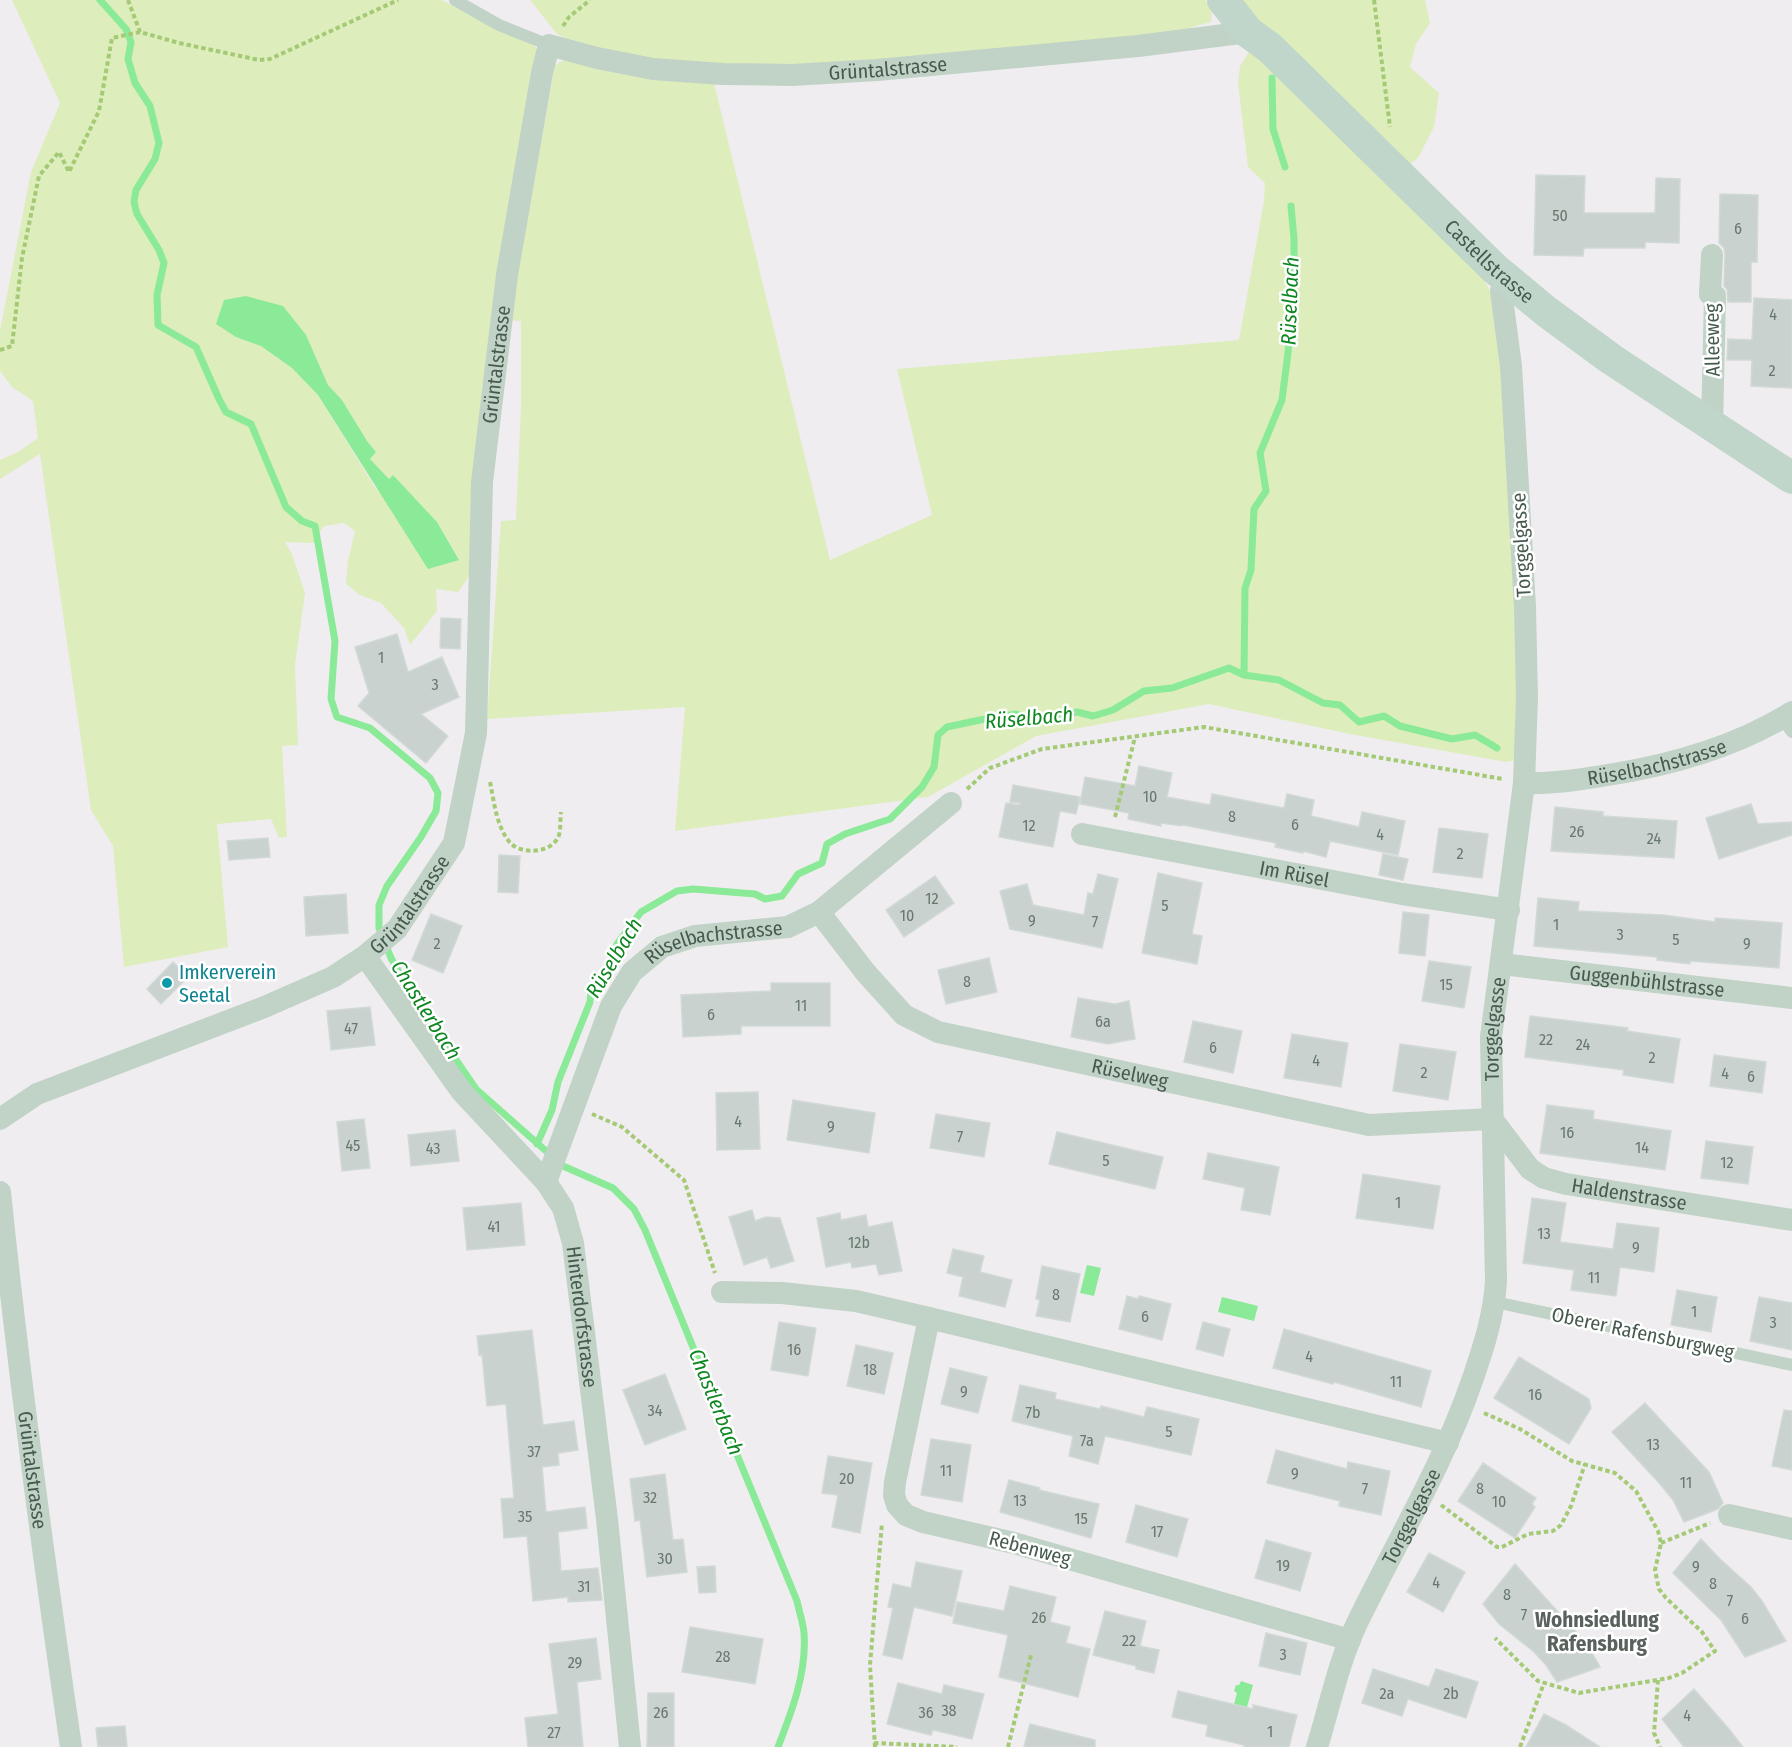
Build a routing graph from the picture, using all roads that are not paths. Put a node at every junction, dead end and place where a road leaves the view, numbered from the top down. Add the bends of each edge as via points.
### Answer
1 (455, 0) edge
2 (1223, 0) edge
3 (1248, 32) junction
4 (549, 45) junction
5 (1712, 255) dead end
6 (1507, 279) junction
7 (1712, 425) junction
8 (1792, 478) edge
9 (1789, 721) edge
10 (1524, 783) junction
11 (951, 803) road end
12 (1082, 834) dead end
13 (1509, 910) junction
14 (819, 912) junction
15 (368, 954) junction
16 (1502, 964) junction
17 (1792, 998) edge
18 (0, 1119) edge
19 (1492, 1119) junction
20 (552, 1167) junction
21 (0, 1192) edge
22 (1792, 1220) edge
23 (722, 1292) road end
24 (1495, 1302) junction
25 (929, 1318) junction
26 (1792, 1365) edge
27 (1448, 1443) junction
28 (1729, 1515) road end
29 (1792, 1529) edge
30 (1350, 1640) junction
31 (71, 1747) edge
32 (630, 1747) edge
33 (1317, 1747) edge

1 - 4 lane via 499,25
2 - 3 street, Castellstrasse
3 - 4 street, Grüntalstrasse via 1138,46 792,75 722,75 653,69
3 - 6 street, Castellstrasse via 1270,48
4 - 15 street, Grüntalstrasse via 507,275 482,482 476,733 454,843 397,929
5 - 7 street, Alleeweg
6 - 7 street, Castellstrasse via 1611,359
6 - 10 street, Torggelgasse via 1501,291 1511,366 1525,607
7 - 8 street, Castellstrasse
9 - 10 street, Rüselbachstrasse via 1677,761 1550,784
10 - 13 street, Torggelgasse
11 - 14 street, Rüselbachstrasse
12 - 13 street, Im Rüsel
13 - 16 street, Torggelgasse
14 - 19 street, Rüselweg via 904,1015 938,1032 1369,1125
14 - 20 street, Rüselbachstrasse via 788,927 695,936 662,947 632,972 611,1006
15 - 18 street, Grüntalstrasse via 333,977 262,1008 38,1094
15 - 20 street, Hinterdorfstrasse via 462,1092
16 - 17 street, Guggenbühlstrasse
16 - 19 street, Torggelgasse via 1491,1037
19 - 22 street, Haldenstrasse via 1530,1169 1544,1178
19 - 24 street, Torggelgasse
20 - 32 street, Hinterdorfstrasse via 573,1243 608,1519
21 - 31 street, Grüntalstrasse via 35,1502
23 - 25 street via 782,1293 856,1301
24 - 26 lane, Oberer Rafensburgweg
24 - 27 street, Torggelgasse
25 - 27 street
25 - 30 street, Rebenweg via 895,1482 897,1505 906,1515
27 - 30 street, Torggelgasse
28 - 29 street
30 - 33 street, Torggelgasse

